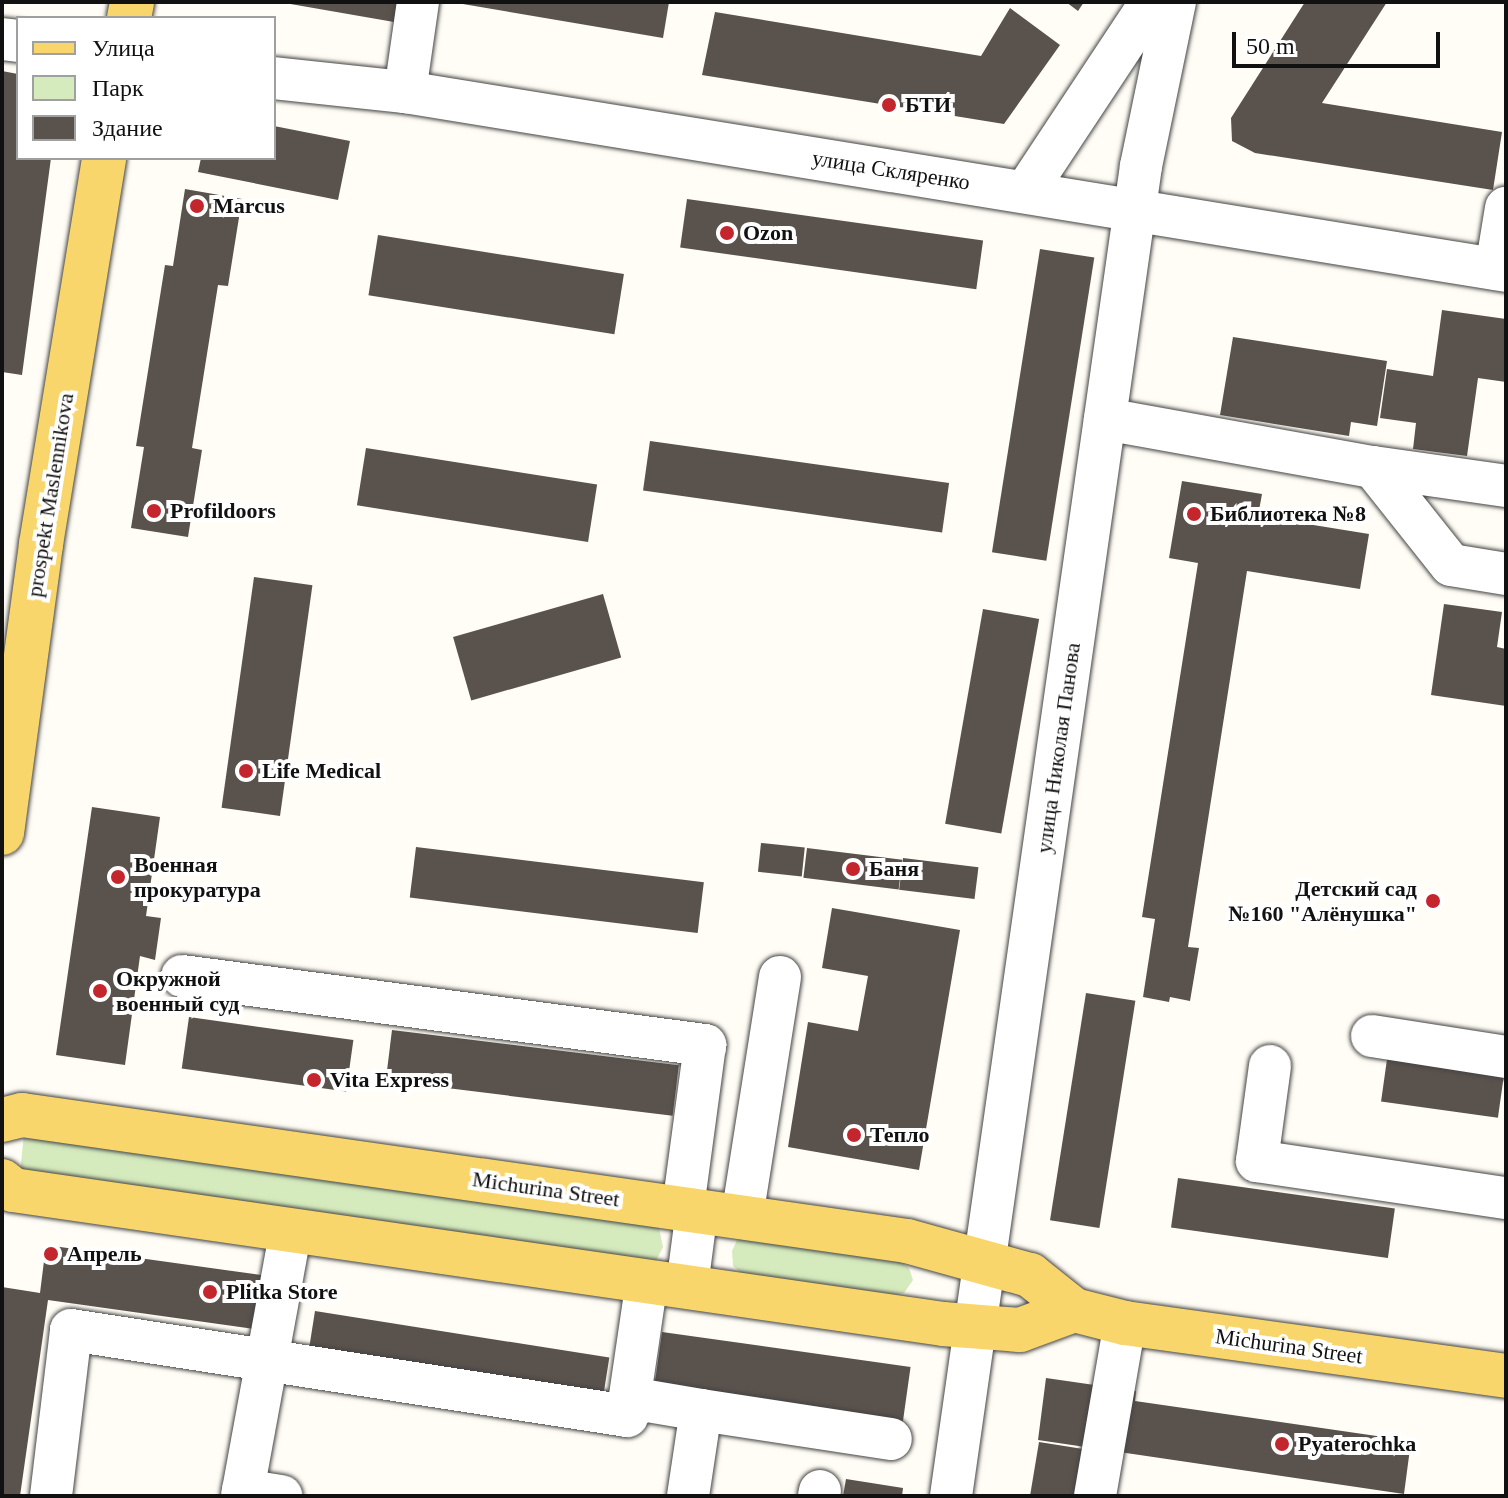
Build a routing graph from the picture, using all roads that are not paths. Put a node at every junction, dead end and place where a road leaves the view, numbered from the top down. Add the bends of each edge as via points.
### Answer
1 (418, 2) edge
2 (1151, 2) edge
3 (1175, 2) edge
4 (276, 78) edge
5 (405, 92) junction
6 (104, 160) edge
7 (1026, 191) junction
8 (1506, 208) edge
9 (1135, 210) junction
10 (1501, 270) edge
11 (1105, 419) junction
12 (1373, 467) junction
13 (1506, 486) edge
14 (1506, 574) edge
15 (2, 833) edge
16 (182, 976) dead end
17 (780, 977) dead end
18 (1372, 1036) dead end
19 (1506, 1057) edge
20 (1270, 1066) dead end
21 (2, 1120) edge
22 (2, 1181) edge
23 (1506, 1198) edge
24 (690, 1209) junction
25 (742, 1217) junction
26 (291, 1230) junction
27 (987, 1261) junction
28 (667, 1284) junction
29 (1074, 1310) junction
30 (1125, 1323) junction
31 (978, 1328) junction
32 (269, 1359) junction
33 (1506, 1376) edge
34 (630, 1398) junction
35 (701, 1410) junction
36 (891, 1439) dead end
37 (255, 1494) edge
38 (1107, 1494) edge
39 (51, 1496) edge
40 (688, 1496) edge
41 (951, 1496) edge

1 - 5 street
2 - 7 street
3 - 9 street, улица Николая Панова
4 - 5 street, улица Скляренко
5 - 7 street, улица Скляренко
6 - 15 main road, prospekt Maslennikova via 41,544
7 - 9 street, улица Скляренко
8 - 10 street
9 - 10 street, улица Скляренко
9 - 11 street, улица Николая Панова
11 - 12 street
11 - 27 street, улица Николая Панова
12 - 13 street
12 - 14 street via 1451,565
16 - 24 street via 705,1045
17 - 25 street
18 - 19 street
20 - 23 street via 1257,1161
21 - 24 main road, Michurina Street via 22,1115
22 - 26 main road via 13,1190
24 - 25 main road, Michurina Street
24 - 28 street
25 - 27 main road, Michurina Street via 907,1241
26 - 28 main road
26 - 32 street
27 - 29 main road, Michurina Street via 1030,1275
27 - 31 street, улица Николая Панова
28 - 31 main road
28 - 34 street
29 - 30 main road, Michurina Street
29 - 31 main road via 1020,1330
30 - 33 main road, Michurina Street
30 - 38 street
31 - 41 street, улица Николая Панова
32 - 34 street via 627,1416
32 - 37 street
32 - 39 street via 71,1330
34 - 35 street
35 - 36 street
35 - 40 street

